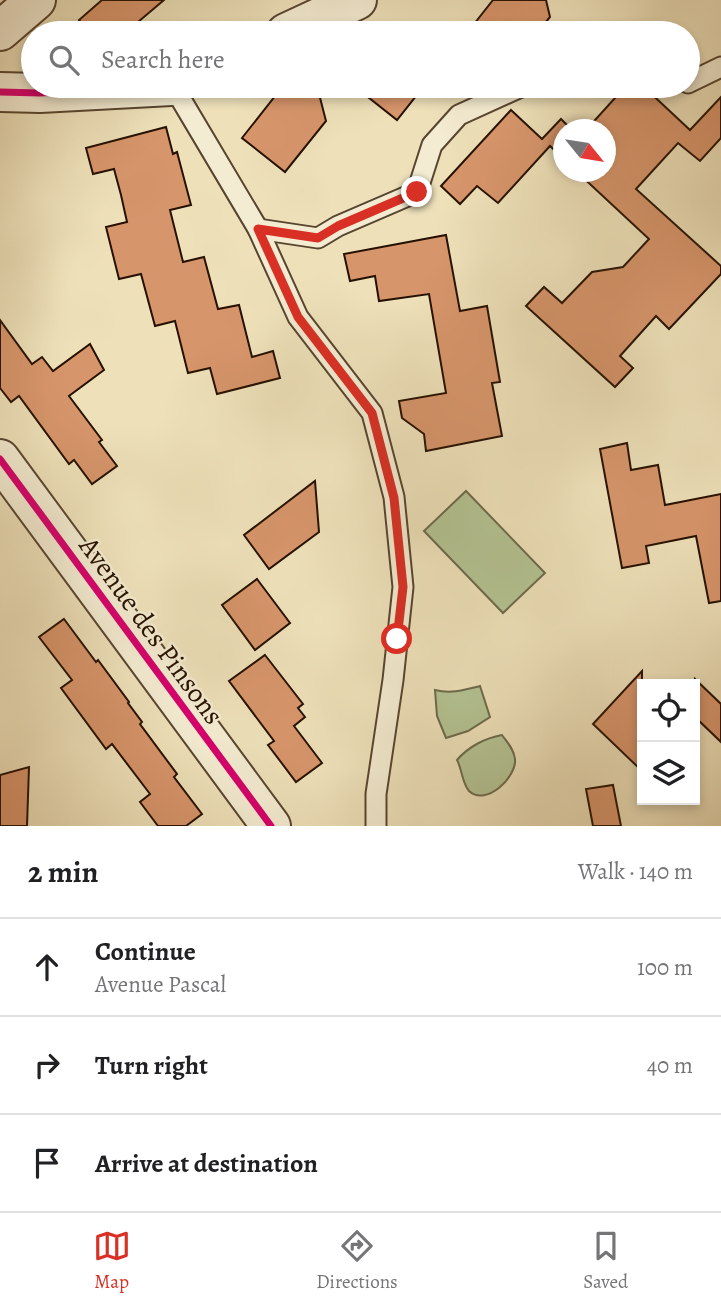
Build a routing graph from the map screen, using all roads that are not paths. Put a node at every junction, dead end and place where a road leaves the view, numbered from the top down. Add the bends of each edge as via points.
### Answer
1 (36, 0) edge
2 (357, 0) edge
3 (312, 21) edge
4 (0, 31) edge
5 (721, 67) edge
6 (700, 77) edge
7 (0, 92) edge
8 (21, 93) edge
9 (179, 98) edge
10 (497, 98) edge
11 (258, 229) junction
12 (0, 459) edge
13 (271, 826) edge
14 (376, 826) edge

1 - 4 street
2 - 3 street
5 - 6 lane
7 - 8 street
9 - 11 lane
10 - 11 lane via 459,115 432,145 417,192 318,238
11 - 14 lane via 298,317 372,413 394,498 403,587 376,794
12 - 13 street, Avenue des Pinsons

